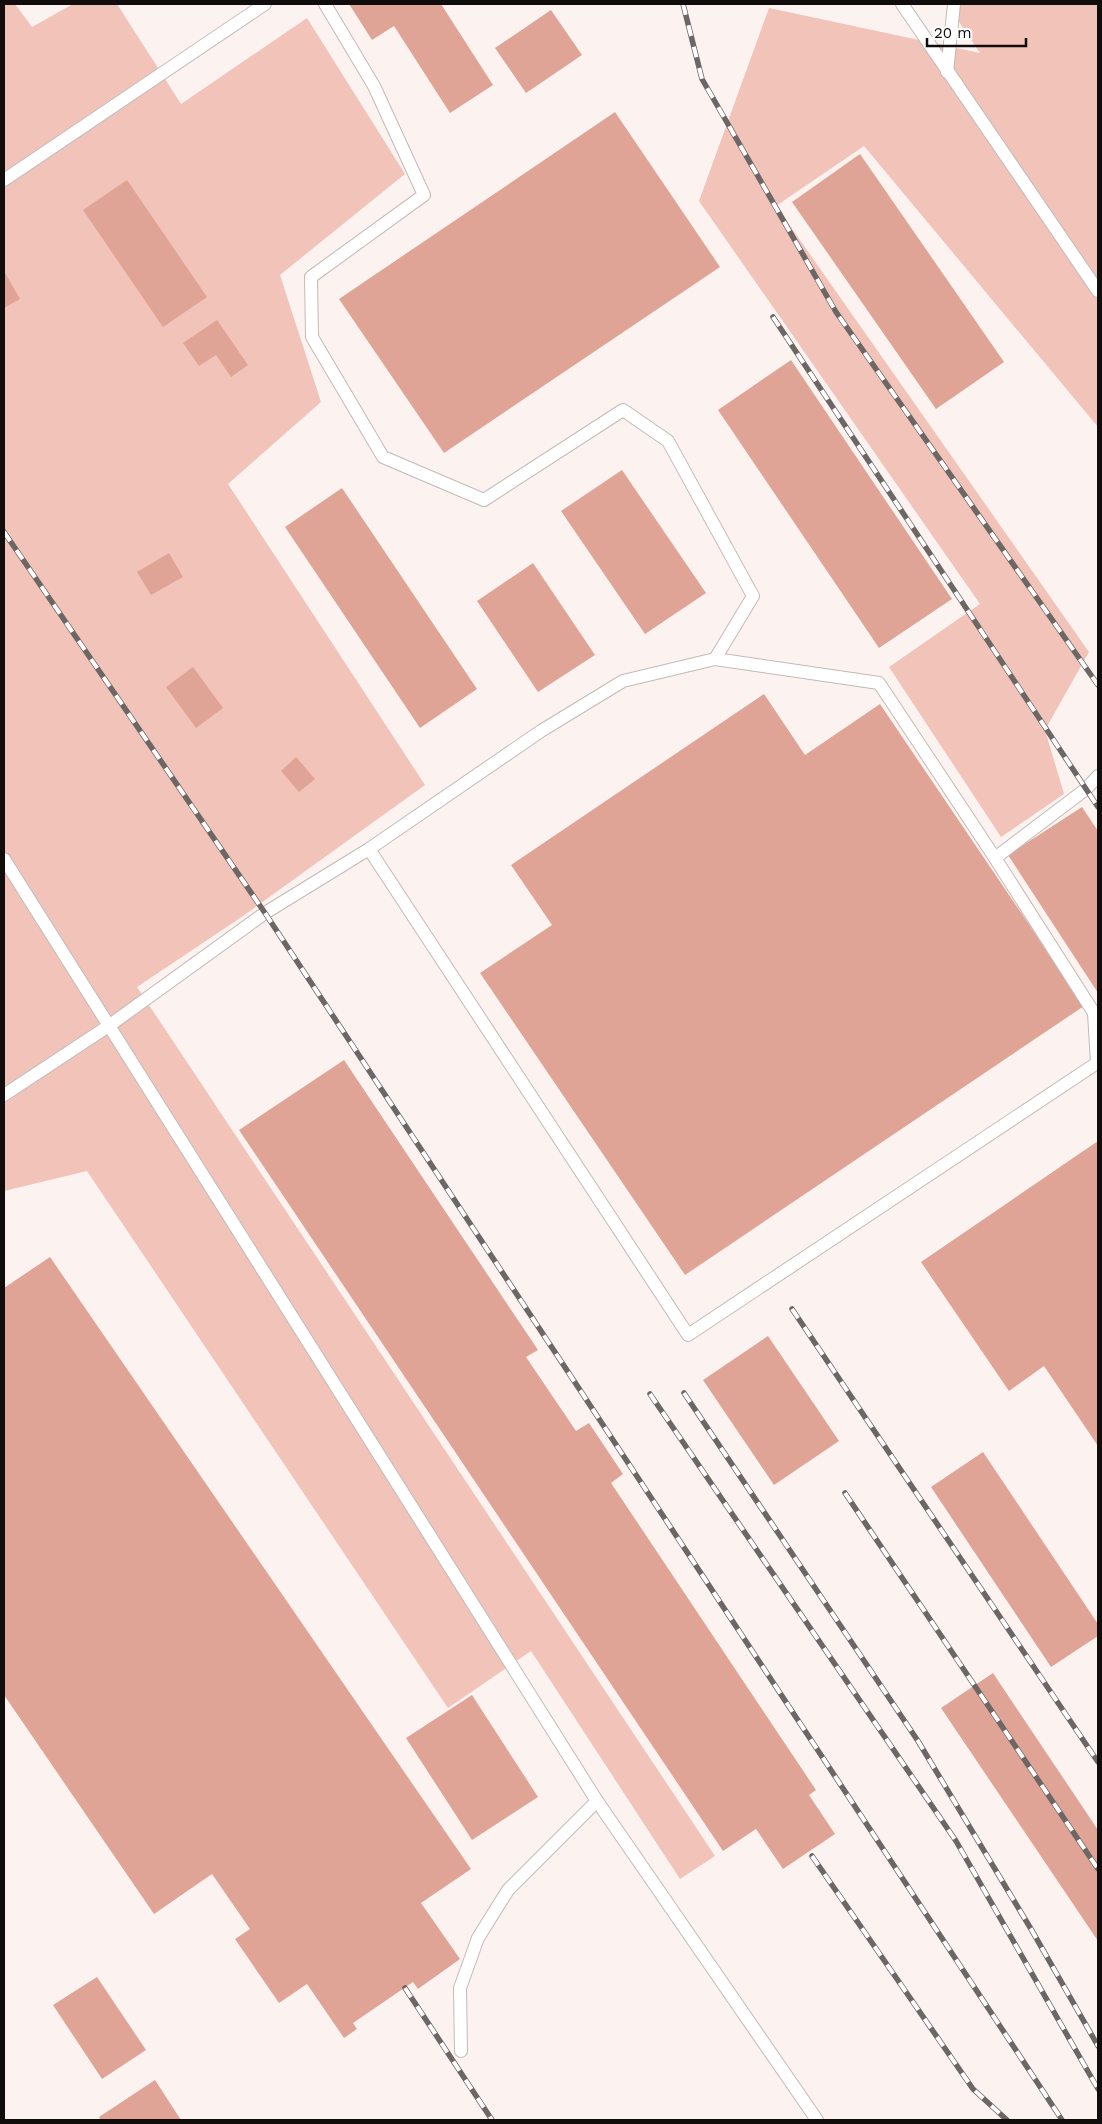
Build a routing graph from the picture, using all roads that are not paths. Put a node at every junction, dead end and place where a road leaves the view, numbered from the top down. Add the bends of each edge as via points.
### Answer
1 (265, 4) edge
2 (324, 4) edge
3 (902, 4) edge
4 (954, 4) edge
5 (947, 72) junction
6 (4, 180) edge
7 (1098, 291) edge
8 (715, 659) junction
9 (1098, 776) edge
10 (369, 849) junction
11 (995, 858) junction
12 (4, 859) edge
13 (110, 1025) junction
14 (1097, 1064) edge
15 (4, 1095) edge
16 (597, 1801) junction
17 (461, 2051) dead end
18 (817, 2120) edge

1 - 6 lane
2 - 8 lane via 374,86 424,195 311,277 312,337 383,458 484,500 623,410 668,442 753,596
3 - 5 lane
4 - 5 lane
5 - 7 lane
8 - 10 lane via 623,681 541,731
8 - 11 lane via 879,684
9 - 11 lane via 1086,789
10 - 13 lane via 265,913
10 - 14 lane via 688,1335
11 - 14 lane via 1094,1013
12 - 13 lane
13 - 15 lane
13 - 16 lane
16 - 17 lane via 508,1890 478,1938 460,1988
16 - 18 lane

